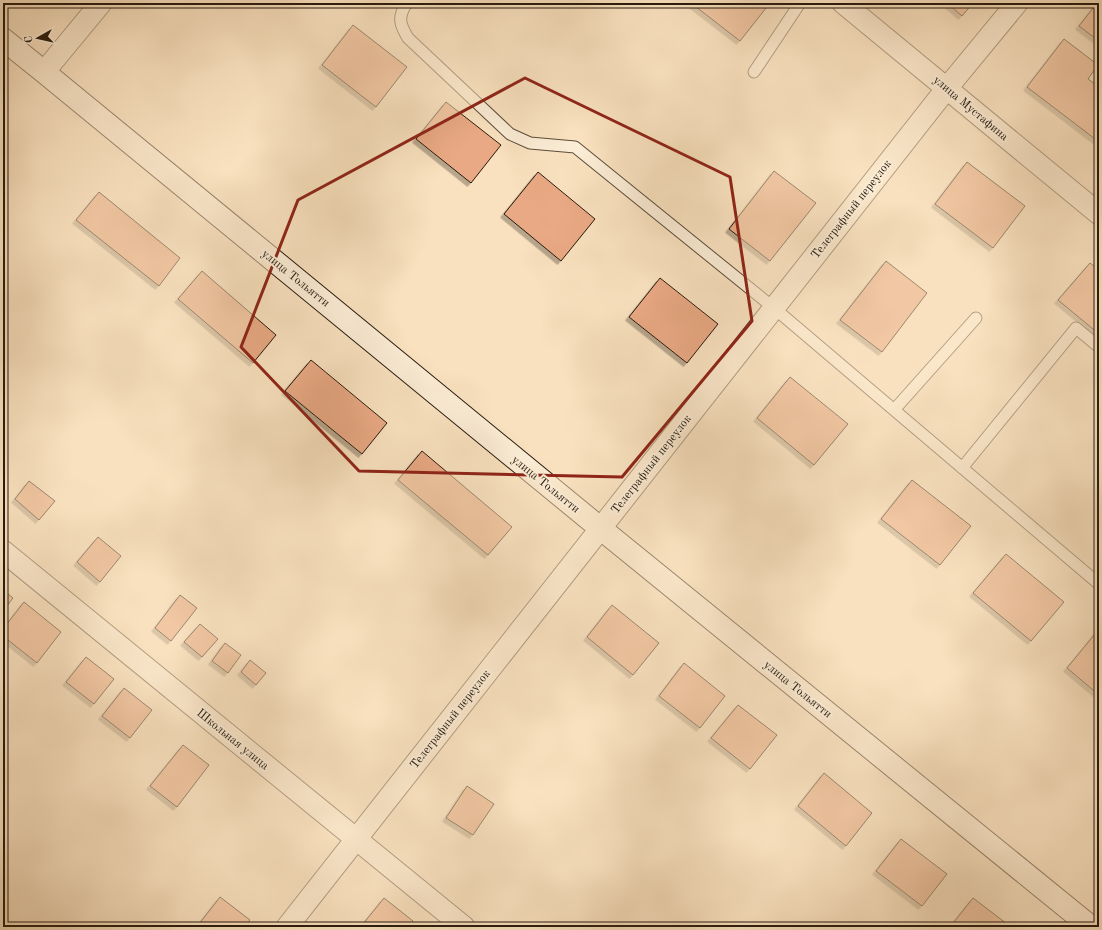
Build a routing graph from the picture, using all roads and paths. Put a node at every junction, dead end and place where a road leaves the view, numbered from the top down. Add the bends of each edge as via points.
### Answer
1 (101, 3) edge
2 (407, 3) edge
3 (800, 3) edge
4 (843, 3) edge
5 (1017, 3) edge
6 (3, 39) edge
7 (44, 72) junction
8 (754, 72) dead end
9 (947, 88) junction
10 (1099, 214) edge
11 (774, 308) junction
12 (976, 318) dead end
13 (1099, 347) edge
14 (894, 410) junction
15 (962, 468) junction
16 (600, 528) junction
17 (3, 551) edge
18 (1099, 584) edge
19 (356, 839) junction
20 (287, 927) edge
21 (464, 927) edge
22 (1091, 927) edge

1 - 7 street
2 - 11 lane via 402,10 400,25 408,38 510,134 530,143 575,147
3 - 8 lane
4 - 9 street, улица Мустафина
5 - 9 street, Телеграфный переулок
6 - 7 street, улица Тольятти
7 - 16 street, улица Тольятти
9 - 10 street, улица Мустафина
9 - 11 street, Телеграфный переулок
11 - 14 lane
11 - 16 street, Телеграфный переулок
12 - 14 lane
13 - 15 lane via 1076,328
14 - 15 lane
15 - 18 lane
16 - 19 street, Телеграфный переулок
16 - 22 street, улица Тольятти
17 - 19 street, Школьная улица
19 - 20 street, Телеграфный переулок
19 - 21 street, Школьная улица

